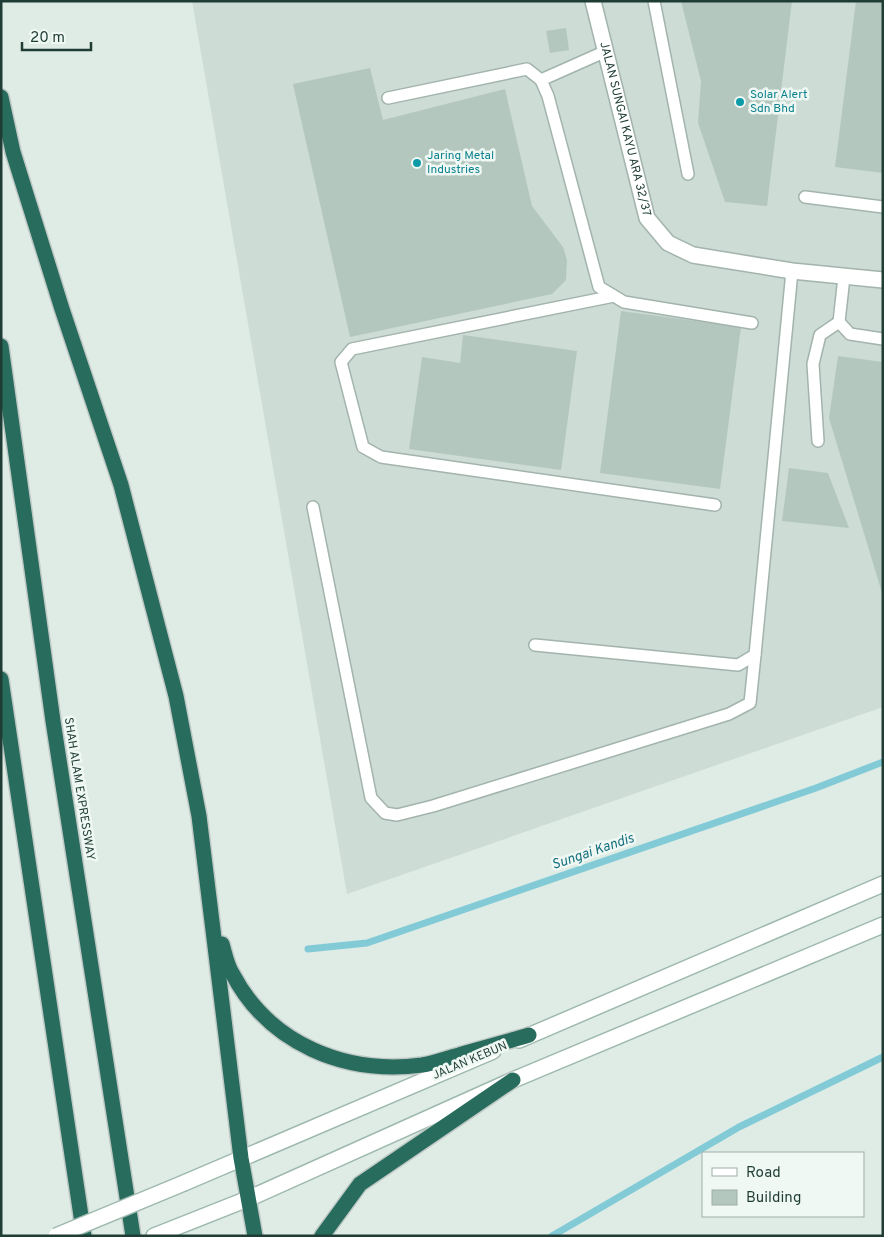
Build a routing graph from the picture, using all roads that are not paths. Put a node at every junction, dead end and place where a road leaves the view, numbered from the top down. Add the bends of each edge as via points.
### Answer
1 (593, 1) edge
2 (654, 1) edge
3 (604, 52) junction
4 (541, 80) junction
5 (1, 97) edge
6 (388, 98) dead end
7 (688, 174) dead end
8 (805, 198) dead end
9 (883, 207) edge
10 (792, 271) junction
11 (844, 277) junction
12 (883, 280) edge
13 (614, 296) junction
14 (839, 322) junction
15 (752, 323) dead end
16 (883, 339) edge
17 (1, 346) edge
18 (818, 441) dead end
19 (715, 506) dead end
20 (313, 508) dead end
21 (535, 645) dead end
22 (755, 655) junction
23 (1, 679) edge
24 (883, 884) edge
25 (211, 910) junction
26 (883, 924) edge
27 (529, 1035) junction
28 (513, 1080) junction
29 (241, 1158) junction
30 (250, 1198) junction
31 (56, 1236) edge
32 (84, 1236) edge
33 (133, 1236) edge
34 (154, 1236) edge
35 (256, 1236) edge
36 (322, 1236) edge

1 - 3 main road, JALAN SUNGAI KAYU ARA 32/37
2 - 7 lane
3 - 4 lane
3 - 10 main road, JALAN SUNGAI KAYU ARA 32/37 via 647,218 668,243 693,255
4 - 6 lane via 527,69
4 - 13 lane via 599,287
5 - 25 highway via 13,152 121,485 152,602 176,696 197,807
8 - 9 lane
10 - 11 main road, JALAN SUNGAI KAYU ARA 32/37
10 - 22 lane
11 - 12 main road, JALAN SUNGAI KAYU ARA 32/37
11 - 14 lane
13 - 15 lane via 624,302
13 - 19 lane via 352,349 341,362 363,447 381,457
14 - 16 lane via 850,334
14 - 18 lane via 820,335 813,364
17 - 33 highway, SHAH ALAM EXPRESSWAY via 53,721
20 - 22 lane via 371,798 385,813 397,815 433,806 729,714 750,703
21 - 22 lane via 738,665
23 - 32 highway
24 - 27 main road, JALAN KEBUN
25 - 27 highway via 231,973 254,1006 282,1034 316,1052 353,1063 391,1067 424,1064
25 - 29 highway
26 - 28 main road
27 - 29 main road, JALAN KEBUN
28 - 30 main road
28 - 36 highway via 360,1184
29 - 30 highway
29 - 31 main road, JALAN KEBUN, bridge
30 - 34 main road
30 - 35 highway

